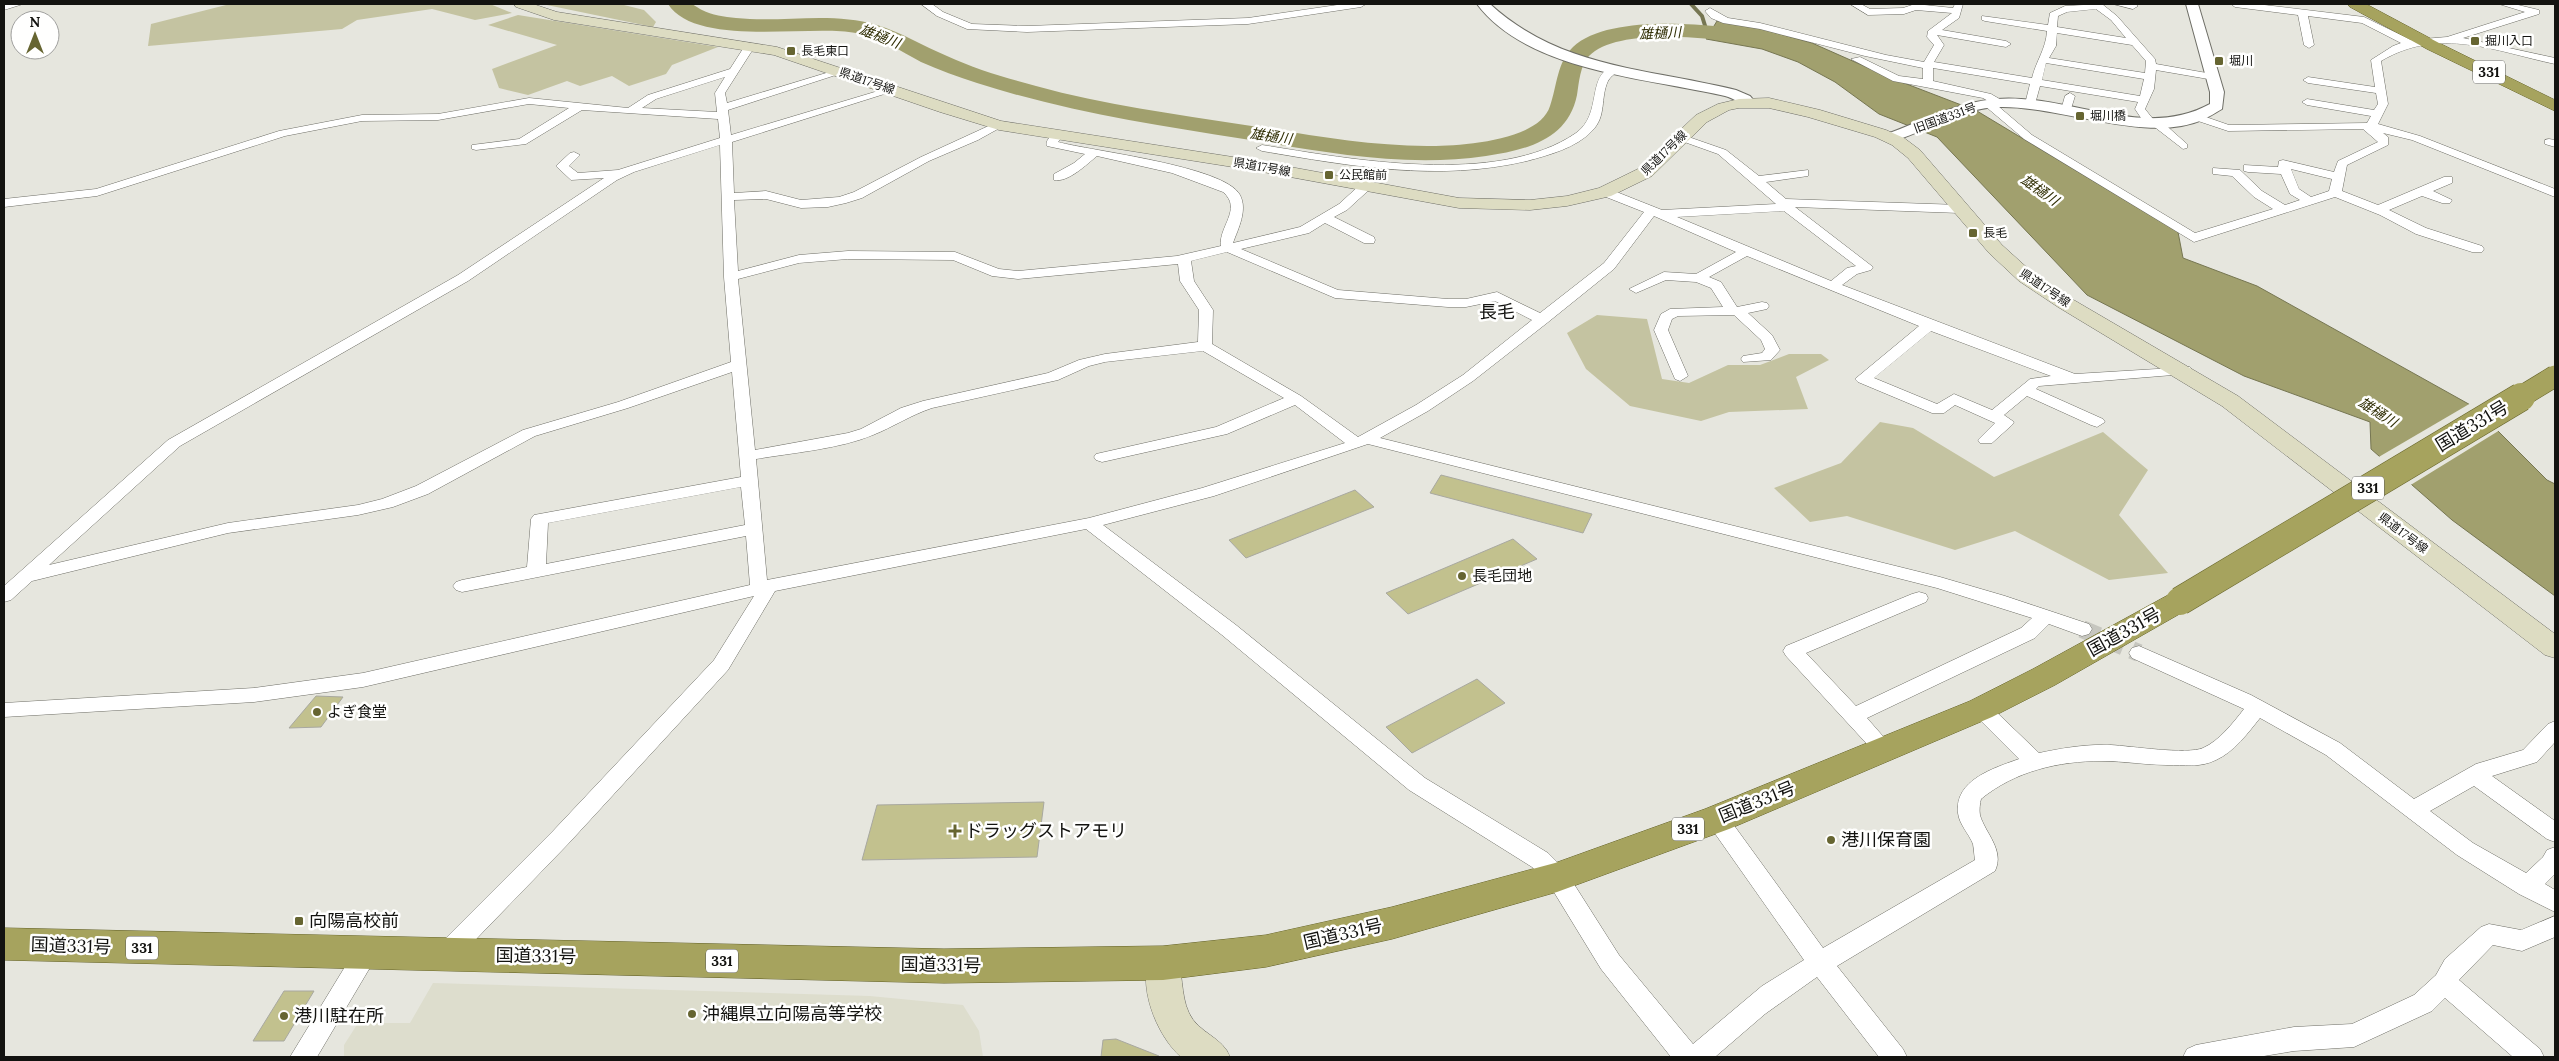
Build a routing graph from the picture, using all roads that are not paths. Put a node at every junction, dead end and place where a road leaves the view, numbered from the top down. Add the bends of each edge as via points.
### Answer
1 (18, 4) edge
2 (522, 4) edge
3 (926, 4) edge
4 (1361, 4) edge
5 (1483, 4) edge
6 (1855, 4) edge
7 (2118, 4) edge
8 (2192, 4) edge
9 (2235, 4) edge
10 (2355, 4) edge
11 (2502, 4) edge
12 (2097, 5) edge
13 (2132, 6) dead end
14 (4, 7) edge
15 (1958, 8) edge
16 (1710, 11) dead end
17 (2302, 12) junction
18 (1985, 18) dead end
19 (1933, 31) junction
20 (2051, 33) junction
21 (2449, 39) junction
22 (2133, 42) junction
23 (2416, 42) junction
24 (2006, 44) dead end
25 (1829, 45) junction
26 (2309, 45) dead end
27 (750, 46) junction
28 (2144, 53) junction
29 (1893, 56) dead end
30 (2045, 56) junction
31 (2088, 56) dead end
32 (2555, 61) edge
33 (1928, 65) junction
34 (1613, 70) junction
35 (733, 71) junction
36 (840, 72) junction
37 (2149, 72) junction
38 (1997, 76) junction
39 (2037, 77) junction
40 (2214, 77) junction
41 (2308, 80) dead end
42 (1928, 83) junction
43 (2119, 84) dead end
44 (2075, 85) junction
45 (2149, 89) junction
46 (892, 90) junction
47 (2381, 91) junction
48 (2144, 100) junction
49 (2308, 102) dead end
50 (1749, 103) junction
51 (1988, 103) junction
52 (2030, 104) junction
53 (580, 106) junction
54 (2555, 106) edge
55 (2066, 110) junction
56 (630, 112) junction
57 (723, 112) junction
58 (2379, 114) junction
59 (2199, 118) junction
60 (2153, 122) junction
61 (999, 125) junction
62 (2369, 127) junction
63 (1901, 134) junction
64 (1058, 135) junction
65 (1680, 137) junction
66 (726, 140) junction
67 (2183, 146) dead end
68 (476, 147) dead end
69 (1262, 148) dead end
70 (1094, 152) junction
71 (574, 154) dead end
72 (2248, 168) dead end
73 (2217, 171) dead end
74 (2284, 171) junction
75 (624, 172) junction
76 (1804, 173) dead end
77 (1058, 177) dead end
78 (2339, 177) junction
79 (1756, 180) junction
80 (2448, 180) dead end
81 (1366, 186) junction
82 (1605, 192) junction
83 (2420, 192) junction
84 (2334, 193) junction
85 (2555, 193) edge
86 (728, 197) junction
87 (2446, 200) dead end
88 (2310, 201) junction
89 (4, 204) edge
90 (1785, 205) junction
91 (1960, 209) junction
92 (2283, 209) junction
93 (2378, 210) junction
94 (1658, 212) junction
95 (1326, 218) junction
96 (1369, 240) dead end
97 (1228, 248) junction
98 (2477, 249) dead end
99 (1747, 251) junction
100 (1184, 258) junction
101 (731, 277) junction
102 (1698, 278) junction
103 (1833, 286) junction
104 (1636, 289) dead end
105 (1762, 306) dead end
106 (1735, 310) junction
107 (1542, 320) junction
108 (1931, 324) junction
109 (1205, 346) junction
110 (1748, 359) dead end
111 (739, 364) junction
112 (2185, 370) junction
113 (1680, 376) dead end
114 (2555, 376) edge
115 (2071, 378) junction
116 (2026, 390) junction
117 (1296, 399) junction
118 (1994, 416) junction
119 (2097, 422) dead end
120 (1986, 440) dead end
121 (1362, 442) junction
122 (747, 456) junction
123 (1102, 457) dead end
124 (750, 480) junction
125 (1089, 523) junction
126 (754, 529) junction
127 (536, 572) junction
128 (25, 577) junction
129 (462, 586) dead end
130 (764, 587) junction
131 (4, 596) edge
132 (1919, 598) dead end
133 (2046, 616) junction
134 (2082, 629) tunnel mouth
135 (2555, 648) edge
136 (2139, 653) tunnel mouth
137 (2257, 707) junction
138 (1981, 709) junction
139 (4, 710) edge
140 (1854, 715) junction
141 (2555, 729) edge
142 (1885, 750) junction
143 (2035, 762) junction
144 (2476, 775) junction
145 (2413, 810) junction
146 (1717, 819) junction
147 (2555, 833) edge
148 (2555, 856) edge
149 (1557, 877) junction
150 (2528, 886) junction
151 (2555, 902) edge
152 (2555, 926) edge
153 (4, 944) edge
154 (366, 954) junction
155 (446, 954) junction
156 (1163, 963) junction
157 (1820, 963) junction
158 (2445, 983) junction
159 (303, 1057) edge
160 (1212, 1057) edge
161 (1687, 1057) edge
162 (1697, 1057) edge
163 (1894, 1057) edge
164 (2196, 1057) edge
165 (2531, 1057) edge

1 - 14 street
2 - 27 main road, 県道17号線 via 554,16 584,22
3 - 4 street via 970,27 1027,29 1248,21
5 - 34 street via 1510,28 1539,44
6 - 15 street via 1868,12 1904,11 1915,7
7 - 13 street
8 - 40 street
9 - 17 street
10 - 23 highway, 331
11 - 21 street via 2536,12
12 - 20 street via 2065,9 2053,15
12 - 22 street via 2114,18
15 - 19 street via 1956,16
16 - 25 street via 1719,19 1781,31
17 - 23 street via 2364,20
17 - 26 street
18 - 20 street
19 - 24 street
19 - 33 street via 1932,37 1939,45
20 - 22 street
20 - 28 street
20 - 30 street via 2051,46
21 - 23 street
21 - 32 street
22 - 28 street
23 - 47 street via 2376,60
23 - 54 highway, 331
25 - 33 street via 1906,64
25 - 42 street via 1890,76
27 - 35 street
27 - 36 main road, 県道17号線 via 794,56
28 - 37 street via 2151,61
29 - 33 street
30 - 31 street
30 - 37 street
30 - 39 street
33 - 38 street
33 - 42 street
34 - 50 street via 1731,93
34 - 69 street via 1603,80 1597,118 1589,129 1559,147 1521,159 1474,167 1403,168
35 - 56 street via 652,97
35 - 57 street via 720,93
36 - 46 main road, 県道17号線
36 - 57 street
37 - 40 street
37 - 45 street
38 - 39 street
38 - 51 street
39 - 44 street
39 - 52 street
40 - 59 street via 2217,106
41 - 47 street
42 - 51 street
43 - 45 street
44 - 48 street
44 - 55 street
45 - 48 street
46 - 61 main road, 県道17号線
46 - 66 street
47 - 58 street via 2383,104
48 - 60 street via 2140,109
49 - 58 street
50 - 63 main road, 県道17号線 via 1794,107
50 - 65 main road, 県道17号線 via 1724,108
51 - 52 street, 旧国道331号
51 - 63 street, 旧国道331号
51 - 92 street via 2028,137 2194,238
52 - 55 street, 旧国道331号
53 - 56 street
53 - 68 street via 522,142
53 - 89 street via 528,101 438,117 353,119 283,133 97,192
55 - 60 street, 旧国道331号
56 - 57 street
57 - 66 street
58 - 62 street
59 - 60 street, 旧国道331号
59 - 62 street via 2228,128
60 - 67 street
61 - 64 main road, 県道17号線
61 - 86 street via 858,195 828,204 801,204 766,195
62 - 78 street via 2382,137 2384,143 2342,163
62 - 85 street via 2416,138
63 - 91 main road, 県道17号線 via 1914,155
64 - 70 street via 1051,144
64 - 81 main road, 県道17号線 via 1252,164
65 - 79 street via 1722,152
65 - 82 main road, 県道17号線 via 1637,178
66 - 75 street
66 - 86 street
70 - 77 street
70 - 97 street via 1207,179 1229,190 1234,195 1237,213 1226,243
71 - 75 street via 562,166 575,177
72 - 74 street
73 - 92 street via 2236,173 2258,194
74 - 78 street via 2283,164
74 - 88 street via 2294,191
75 - 128 street via 463,278 174,443
76 - 79 street
78 - 84 street
79 - 90 street
80 - 83 street
81 - 82 main road, 県道17号線 via 1458,203 1496,206 1549,203
81 - 95 street
82 - 94 street
83 - 87 street
83 - 93 street
84 - 88 street
84 - 93 street
86 - 101 street
88 - 92 street
90 - 91 street
90 - 94 street
90 - 103 street via 1866,267 1852,271
91 - 112 main road, 県道17号線 via 1990,244 2028,278
93 - 98 street via 2421,231
94 - 99 street
94 - 107 street via 1644,220 1609,266
95 - 96 street
95 - 97 street via 1304,230
97 - 100 street
97 - 107 street via 1335,294 1448,303 1466,303 1496,296
99 - 102 street
99 - 103 street
100 - 101 street via 1018,276 997,273 955,256 848,255 799,259
100 - 109 street via 1187,281 1206,310
101 - 111 street
102 - 104 street via 1664,276
102 - 106 street via 1716,285
103 - 108 street
105 - 106 street
106 - 110 street via 1767,338 1773,350 1766,357
106 - 113 street via 1675,312 1666,317 1661,330
107 - 121 street via 1468,378
108 - 115 street
108 - 118 street via 1863,379 1938,410 1954,399
109 - 117 street
109 - 122 street via 1091,361 1053,377 928,404 850,437
111 - 122 street
111 - 128 street via 623,405 529,433 422,490 387,504 228,528
112 - 115 street
112 - 135 main road, 県道17号線
114 - 138 highway, 国道331号 / 331, bridge via 2180,601
115 - 116 street via 2035,382
116 - 118 street
116 - 119 street
117 - 121 street
117 - 123 street via 1221,431
118 - 120 street via 2006,422
121 - 125 street via 1208,492
121 - 133 street via 1940,583
122 - 124 street
124 - 126 street
124 - 127 street via 540,519
125 - 130 street
125 - 149 street via 1229,630 1417,784 1540,860
126 - 127 street
126 - 130 street
127 - 129 street
128 - 131 street
130 - 139 street via 364,680 254,694
130 - 155 street via 721,665 561,837
132 - 140 street via 1794,651
133 - 134 street
133 - 140 street via 2028,633
136 - 137 street
137 - 143 street via 2208,755 2148,758 2102,753
137 - 145 street via 2332,749
138 - 142 highway, 国道331号 / 331
138 - 143 street
140 - 142 street
141 - 144 street via 2530,756
142 - 146 highway, 国道331号 / 331
143 - 157 street via 2002,772 1970,795 1969,814 1984,845 1987,864
144 - 145 street
144 - 147 street
145 - 150 street via 2465,848
146 - 149 highway, 国道331号 / 331
146 - 157 street
148 - 150 street via 2552,864
149 - 156 highway, 国道331号 / 331 via 1290,947
149 - 161 street via 1610,962
150 - 151 street
152 - 158 street via 2522,941 2490,934 2454,967
153 - 154 highway, 国道331号 / 331
154 - 155 highway, 国道331号 / 331
154 - 159 street
155 - 156 highway, 国道331号 / 331 via 954,966
156 - 160 main road via 1167,1006 1173,1020 1184,1039
157 - 162 street via 1793,977
157 - 163 street
158 - 164 street via 2423,1003 2354,1035 2294,1039
158 - 165 street

